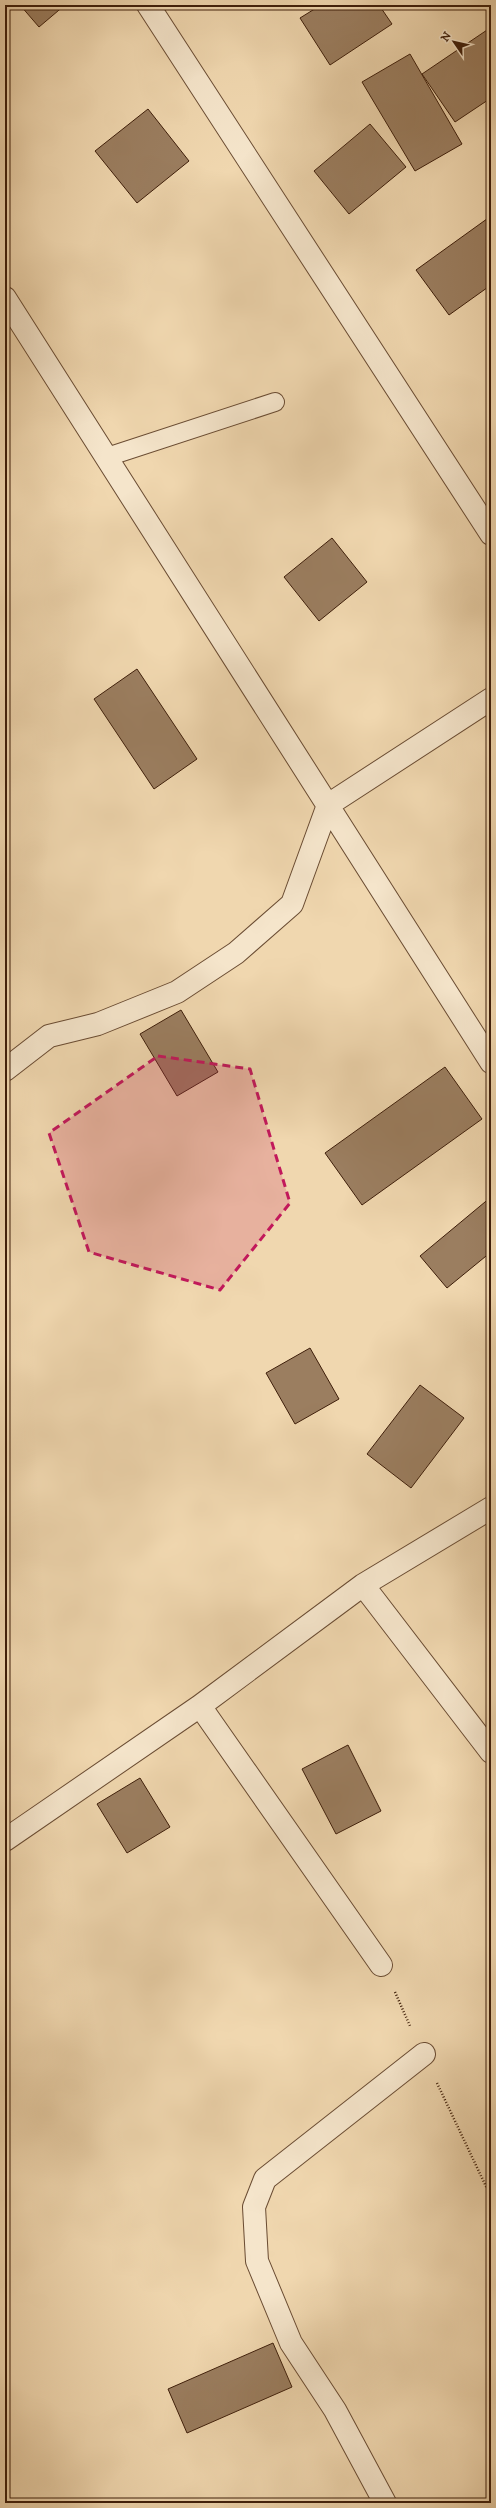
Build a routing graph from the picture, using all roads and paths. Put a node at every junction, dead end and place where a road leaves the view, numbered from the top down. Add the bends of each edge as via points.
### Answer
1 (148, 5) edge
2 (5, 298) edge
3 (275, 402) dead end
4 (107, 458) junction
5 (491, 534) edge
6 (491, 699) edge
7 (328, 805) junction
8 (491, 1062) edge
9 (5, 1070) edge
10 (491, 1508) edge
11 (363, 1585) junction
12 (200, 1706) junction
13 (491, 1752) edge
14 (5, 1840) edge
15 (382, 1965) dead end
16 (424, 2054) dead end
17 (385, 2503) edge

1 - 5 street
2 - 4 street
3 - 4 lane
4 - 7 street
6 - 7 street
7 - 8 street
7 - 9 street via 292,904 236,953 177,992 98,1024 49,1036
10 - 11 street
11 - 12 street
11 - 13 street
12 - 14 street
12 - 15 street
16 - 17 street via 265,2179 254,2207 257,2261 291,2342 335,2410

